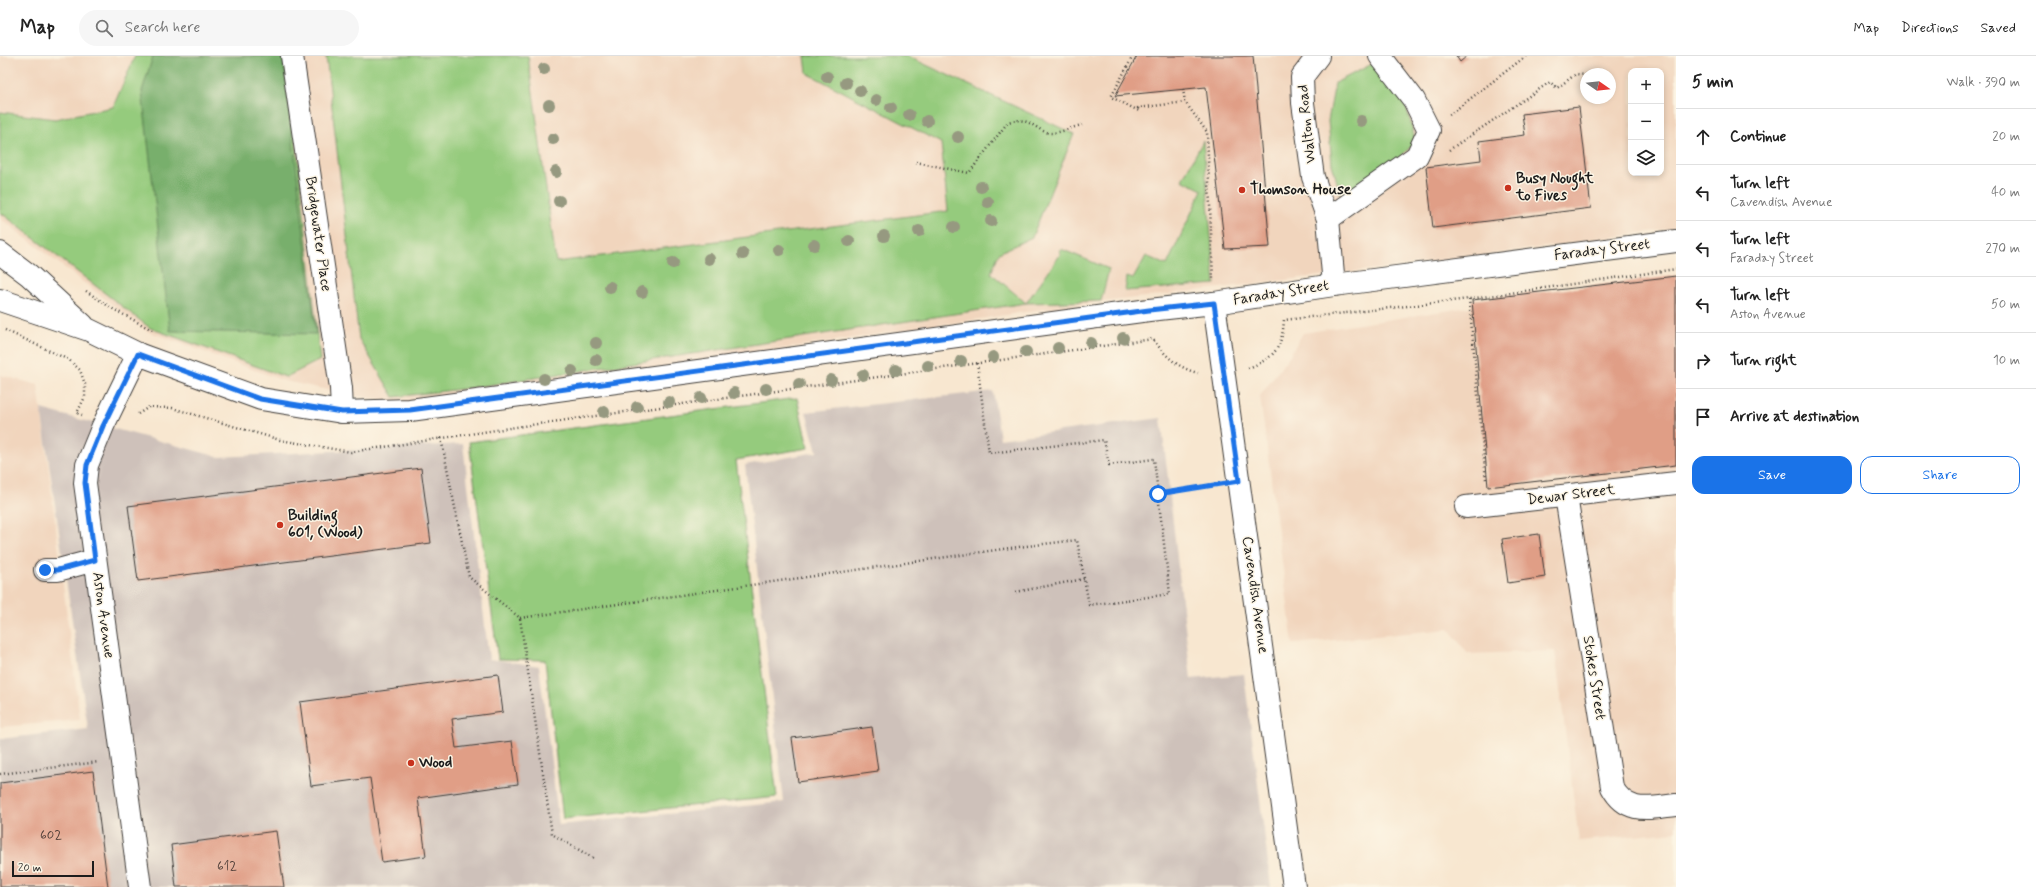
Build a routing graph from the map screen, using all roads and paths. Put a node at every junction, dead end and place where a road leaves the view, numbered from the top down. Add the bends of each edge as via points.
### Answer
1 (292, 56) edge
2 (1133, 56) edge
3 (1318, 56) edge
4 (1380, 56) edge
5 (1526, 56) edge
6 (1580, 74) edge
7 (1183, 89) dead end
8 (1185, 102) junction
9 (1082, 125) dead end
10 (1429, 130) junction
11 (1417, 156) junction
12 (916, 162) dead end
13 (1328, 220) junction
14 (1676, 241) edge
15 (0, 253) edge
16 (1676, 269) edge
17 (1334, 285) junction
18 (82, 288) dead end
19 (1469, 298) junction
20 (0, 300) edge
21 (1214, 303) junction
22 (0, 328) edge
23 (89, 330) junction
24 (157, 333) dead end
25 (1153, 339) dead end
26 (138, 354) junction
27 (977, 363) dead end
28 (1243, 370) dead end
29 (1204, 375) dead end
30 (342, 412) junction
31 (77, 413) dead end
32 (441, 438) dead end
33 (1239, 481) junction
34 (1676, 483) edge
35 (1158, 494) junction
36 (1566, 496) junction
37 (1488, 505) junction
38 (1466, 507) dead end
39 (95, 560) junction
40 (45, 570) dead end
41 (1084, 579) junction
42 (1016, 592) dead end
43 (520, 618) junction
44 (123, 759) junction
45 (0, 774) edge
46 (1676, 805) edge
47 (593, 858) dead end
48 (140, 887) edge
49 (1294, 887) edge

1 - 30 street, Bridgewater Place
2 - 8 path via 1110,97 1139,111 1138,108
3 - 13 street, Walton Road via 1302,78 1303,103 1313,177
4 - 10 street via 1414,100
5 - 10 path
6 - 11 path via 1576,74 1557,88 1550,82 1434,160
7 - 8 path
8 - 21 path via 1206,132
9 - 12 path via 1050,133 1026,121 1008,122 969,173
10 - 11 street
11 - 13 street
13 - 17 street, Walton Road
14 - 17 street, Faraday Street
15 - 23 street, Faraday Street
16 - 19 path
17 - 21 street, Faraday Street
18 - 24 path via 113,309
19 - 28 path via 1284,320 1283,337 1275,353 1264,362
19 - 37 path
20 - 23 street, Faraday Street
21 - 30 street, Faraday Street via 410,410
21 - 33 street, Cavendish Avenue
22 - 31 path via 69,360 80,370 85,384 85,397
23 - 26 street, Faraday Street
25 - 29 path via 1179,366
26 - 30 street, Faraday Street via 260,399
26 - 39 street, Aston Avenue via 87,465 85,483
27 - 35 path via 989,453 1104,440 1109,465 1154,458
32 - 43 path via 469,577
33 - 35 path
33 - 49 street, Cavendish Avenue
34 - 36 street, Dewar Street
35 - 41 path via 1170,594 1089,605
36 - 37 street, Dewar Street
36 - 46 street, Stokes Street via 1612,787 1618,798 1629,806 1643,809
37 - 38 street, Dewar Street
39 - 40 street via 58,570
39 - 44 street, Aston Avenue
41 - 42 path
41 - 43 path via 1077,540
43 - 47 path via 552,834
44 - 45 path
44 - 48 street, Aston Avenue

